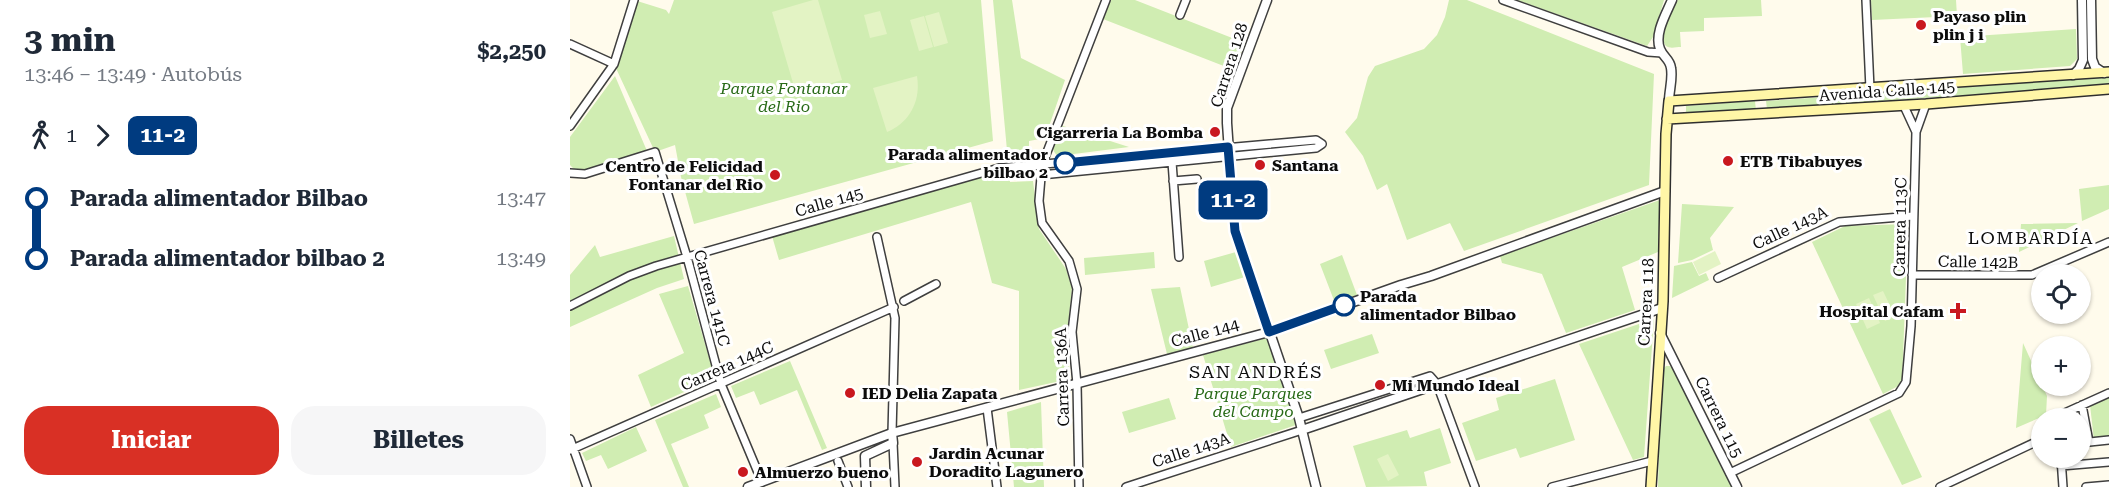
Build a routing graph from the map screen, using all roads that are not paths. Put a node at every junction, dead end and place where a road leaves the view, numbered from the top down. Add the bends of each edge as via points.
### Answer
1 (634, 0) edge
2 (1106, 0) edge
3 (1186, 0) edge
4 (1267, 0) edge
5 (1503, 0) edge
6 (1672, 0) edge
7 (1866, 0) edge
8 (2082, 0) edge
9 (2091, 0) edge
10 (1180, 15) dead end
11 (570, 44) edge
12 (1662, 53) junction
13 (614, 64) junction
14 (2106, 72) edge
15 (2073, 75) junction
16 (1870, 89) junction
17 (2109, 89) edge
18 (1762, 96) junction
19 (1669, 101) junction
20 (1926, 104) junction
21 (1904, 106) junction
22 (1763, 114) junction
23 (1667, 119) junction
24 (570, 126) edge
25 (1916, 132) junction
26 (1229, 152) junction
27 (1172, 162) junction
28 (1042, 165) junction
29 (570, 173) edge
30 (1041, 175) junction
31 (1197, 179) dead end
32 (1173, 181) junction
33 (1665, 191) junction
34 (1913, 216) junction
35 (877, 237) dead end
36 (2109, 242) edge
37 (687, 257) junction
38 (1179, 257) dead end
39 (1912, 275) junction
40 (1719, 278) dead end
41 (936, 284) dead end
42 (904, 301) dead end
43 (570, 306) edge
44 (894, 307) junction
45 (1662, 308) junction
46 (1269, 332) junction
47 (1660, 333) junction
48 (1674, 360) junction
49 (1658, 363) junction
50 (721, 384) junction
51 (1077, 384) junction
52 (1437, 384) junction
53 (2109, 393) edge
54 (2082, 405) junction
55 (987, 408) junction
56 (2076, 408) edge
57 (2082, 408) edge
58 (1299, 418) junction
59 (1302, 430) junction
60 (892, 438) junction
61 (570, 439) edge
62 (2109, 440) edge
63 (2091, 442) edge
64 (2031, 444) edge
65 (572, 450) edge
66 (838, 461) dead end
67 (1652, 461) junction
68 (2109, 462) edge
69 (2091, 464) edge
70 (2061, 468) edge
71 (1730, 473) junction
72 (762, 482) junction
73 (2109, 485) edge
74 (587, 487) edge
75 (748, 487) edge
76 (848, 487) edge
77 (866, 487) edge
78 (895, 487) edge
79 (997, 487) edge
80 (1080, 487) edge
81 (1126, 487) edge
82 (1316, 487) edge
83 (1475, 487) edge
84 (1552, 487) edge
85 (1651, 487) edge
86 (1737, 487) edge
87 (1940, 487) edge
88 (2063, 487) edge
89 (2086, 487) edge

1 - 13 street
2 - 28 street, Carrera 136A
3 - 10 street
4 - 26 street, Carrera 128 via 1229,102
5 - 12 street via 1648,52
6 - 12 street via 1659,35
7 - 16 street
8 - 15 street via 2083,60
9 - 14 street via 2092,59 2096,68
11 - 13 street
12 - 19 street via 1671,66
13 - 24 street
14 - 15 main road, Avenida Calle 145
15 - 16 main road, Avenida Calle 145
16 - 18 main road, Avenida Calle 145
17 - 20 main road, Avenida Calle 145
18 - 19 main road, Avenida Calle 145
18 - 22 main road
19 - 23 main road
20 - 21 main road, Avenida Calle 145
20 - 25 street, Carrera 113C
21 - 22 main road, Avenida Calle 145
21 - 25 street, Carrera 113C
22 - 23 main road, Avenida Calle 145
23 - 33 main road, Carrera 118
25 - 34 street, Carrera 113C
26 - 26 street, Calle 145 via 1316,148 1322,144 1317,140
26 - 27 street, Calle 145
26 - 28 street, Calle 145
26 - 46 street, Carrera 128 via 1235,231
27 - 30 street, Calle 145
27 - 32 street
28 - 30 street, Carrera 136A
28 - 37 street, Calle 145 via 975,173
29 - 37 street, Carrera 141C via 585,174 655,153
30 - 51 street, Carrera 136A via 1042,223 1069,261 1075,279 1072,332
31 - 32 street
32 - 38 street
33 - 45 main road, Carrera 118
33 - 46 street, Calle 144
34 - 39 street, Carrera 113C
34 - 40 street, Calle 143A via 1839,222
35 - 44 street
36 - 39 street, Calle 142B via 2032,276
37 - 43 street, Calle 145 via 628,276
37 - 50 street, Carrera 141C
39 - 71 street, Carrera 113C via 1906,382 1899,393
41 - 42 street
44 - 50 street, Carrera 144C
44 - 60 street
45 - 47 main road, Carrera 118
45 - 52 street, Calle 143A
46 - 51 street, Calle 144
46 - 58 street, Carrera 128
47 - 48 street, Carrera 115
47 - 49 main road, Carrera 118
48 - 49 street via 1665,358
48 - 71 street, Carrera 115
49 - 67 main road, Carrera 118
50 - 65 street, Carrera 144C
50 - 72 street, Carrera 141C
51 - 55 street, Calle 144
51 - 80 street, Carrera 136A
52 - 58 street, Calle 143A via 1432,377 1424,376
52 - 59 street, Calle 143A
52 - 83 street
53 - 54 street
54 - 56 street
54 - 57 street
55 - 60 street, Calle 144
55 - 79 street
58 - 59 street, Carrera 128
59 - 81 street, Calle 143A
59 - 82 street, Carrera 128
60 - 72 street, Calle 144
60 - 77 street via 865,456
60 - 78 street
61 - 65 street
62 - 63 street
64 - 87 street
65 - 74 street
66 - 76 street
67 - 84 street
67 - 85 main road, Carrera 118
68 - 69 street
70 - 88 street
71 - 86 street, Carrera 115
72 - 75 street, Calle 144
73 - 89 street

